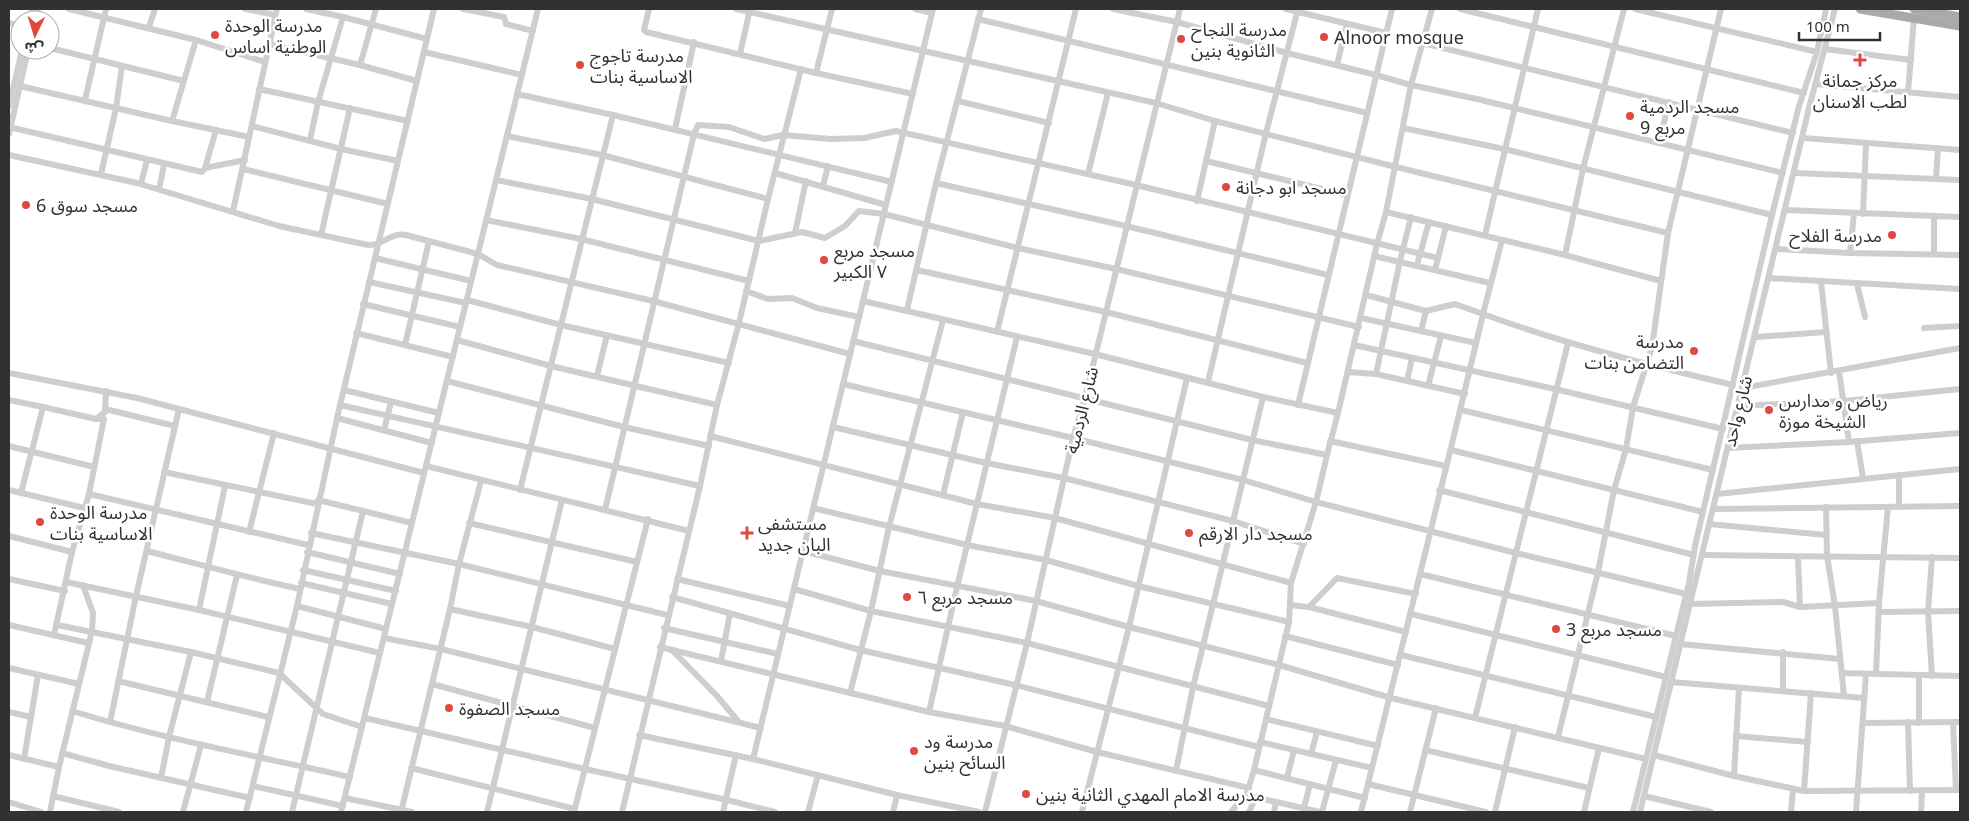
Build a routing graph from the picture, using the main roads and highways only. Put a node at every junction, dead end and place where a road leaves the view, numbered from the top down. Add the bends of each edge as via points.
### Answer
1 (1860, 9) edge
2 (1933, 10) edge
3 (1914, 13) edge
4 (1960, 17) edge
5 (1960, 26) edge

1 - 3 main road
2 - 3 main road
2 - 4 main road
3 - 5 main road

